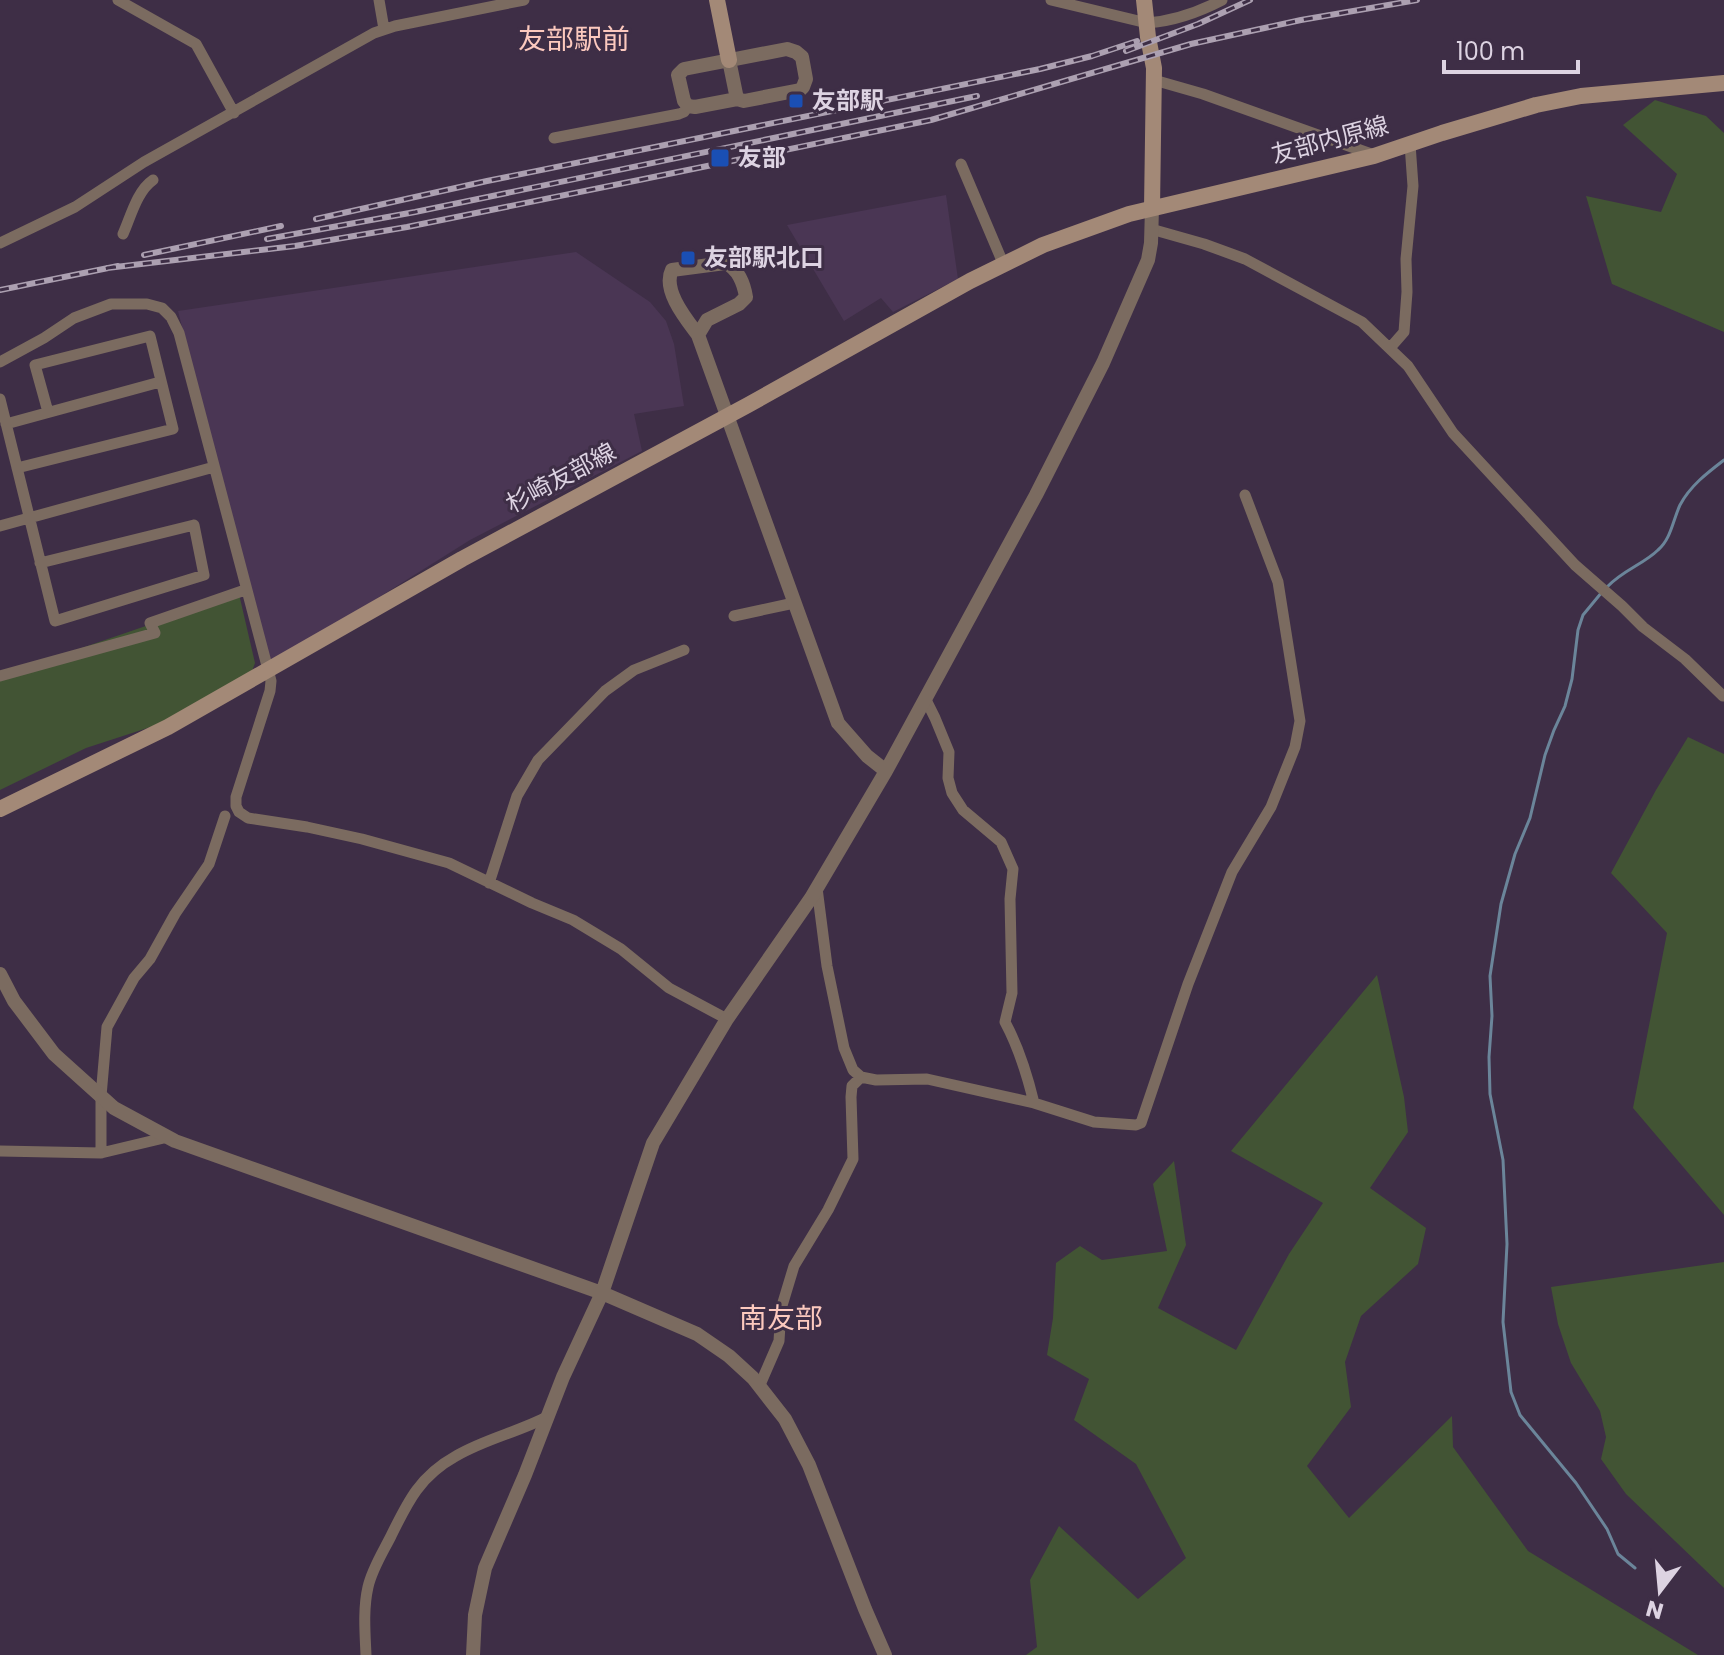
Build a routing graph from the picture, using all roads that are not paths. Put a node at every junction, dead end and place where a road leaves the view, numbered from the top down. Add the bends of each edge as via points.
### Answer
1 (118, 0) edge
2 (379, 0) edge
3 (524, 0) edge
4 (717, 0) edge
5 (1051, 0) edge
6 (1144, 0) edge
7 (1222, 0) edge
8 (489, 3) edge
9 (1147, 23) junction
10 (384, 29) junction
11 (729, 60) junction
12 (1154, 80) junction
13 (1724, 83) edge
14 (737, 99) junction
15 (688, 106) junction
16 (234, 113) junction
17 (554, 138) dead end
18 (1410, 144) junction
19 (1374, 156) junction
20 (961, 164) dead end
21 (153, 180) dead end
22 (1152, 208) junction
23 (1151, 229) junction
24 (123, 234) dead end
25 (0, 243) edge
26 (1003, 263) junction
27 (686, 319) junction
28 (707, 320) junction
29 (698, 335) junction
30 (1390, 348) junction
31 (0, 362) edge
32 (160, 382) junction
33 (0, 399) edge
34 (48, 412) junction
35 (727, 415) junction
36 (6, 424) junction
37 (214, 467) junction
38 (17, 468) junction
39 (1245, 495) dead end
40 (30, 518) junction
41 (0, 526) edge
42 (40, 563) junction
43 (245, 590) junction
44 (794, 603) junction
45 (734, 616) dead end
46 (684, 650) dead end
47 (268, 671) junction
48 (0, 676) edge
49 (1723, 696) edge
50 (925, 698) junction
51 (886, 771) junction
52 (0, 809) edge
53 (225, 816) dead end
54 (489, 883) junction
55 (817, 887) junction
56 (0, 974) edge
57 (727, 1019) junction
58 (861, 1077) junction
59 (101, 1096) junction
60 (1034, 1103) junction
61 (168, 1137) junction
62 (0, 1151) edge
63 (101, 1153) junction
64 (602, 1293) junction
65 (759, 1387) junction
66 (547, 1417) junction
67 (366, 1655) edge
68 (473, 1655) edge
69 (885, 1655) edge

1 - 16 street via 196,44
2 - 10 street
3 - 8 street
4 - 11 main road
5 - 9 street
6 - 9 main road
7 - 9 street
8 - 10 street
9 - 12 main road
10 - 16 street
11 - 14 street
11 - 14 street via 787,49 802,57 803,87
11 - 15 street via 680,71
12 - 19 street
12 - 22 main road
13 - 18 main road, 友部内原線 via 1581,96
14 - 15 street
15 - 17 street via 679,114
16 - 25 street via 75,207
18 - 19 main road, 友部内原線
18 - 30 street via 1413,186 1404,332
19 - 22 main road, 友部内原線
20 - 26 street
21 - 24 street
22 - 23 street
22 - 26 main road, 杉崎友部線
23 - 30 street via 1245,259 1362,322
23 - 50 street via 1148,260 1103,363
26 - 35 main road, 杉崎友部線
27 - 28 street
27 - 28 street via 669,287 672,270 731,265 746,297
27 - 29 street
28 - 29 street
29 - 35 street
30 - 49 street via 1453,433 1575,565
31 - 37 street via 74,318 111,304 162,308 179,333
32 - 34 street
32 - 34 street via 150,336 35,365
32 - 38 street via 173,429
33 - 36 street
34 - 36 street
35 - 44 street
35 - 47 main road, 杉崎友部線
36 - 38 street
37 - 40 street
37 - 43 street
38 - 40 street
39 - 60 street via 1278,582 1300,721 1295,747 1271,807 1232,872 1141,1123 1094,1122
40 - 41 street
40 - 42 street
42 - 42 street via 55,621 204,575 194,525
43 - 47 street
43 - 48 street via 150,623 155,633
44 - 45 street
44 - 51 street via 838,723
46 - 54 street via 634,670 605,691 538,760 517,796
47 - 52 main road, 杉崎友部線 via 168,727
47 - 54 street via 270,691 236,797 239,812 449,863
50 - 51 street
50 - 60 street via 949,752 952,793 963,810 1001,842 1013,869 1012,993 1005,1022
51 - 55 street
53 - 59 street via 209,864 107,1027
54 - 57 street via 573,920 621,949 669,988
55 - 57 street
55 - 58 street via 844,1048
56 - 59 street via 54,1054
57 - 64 street via 653,1143
58 - 60 street via 927,1079
58 - 65 street via 852,1086 853,1159 794,1266 781,1309 779,1341
59 - 61 street
59 - 63 street
61 - 63 street
61 - 64 street
62 - 63 street
64 - 65 street via 697,1334 729,1356
64 - 66 street
65 - 69 street via 785,1419 809,1465
66 - 67 street via 454,1456 412,1493 368,1585
66 - 68 street via 485,1568

